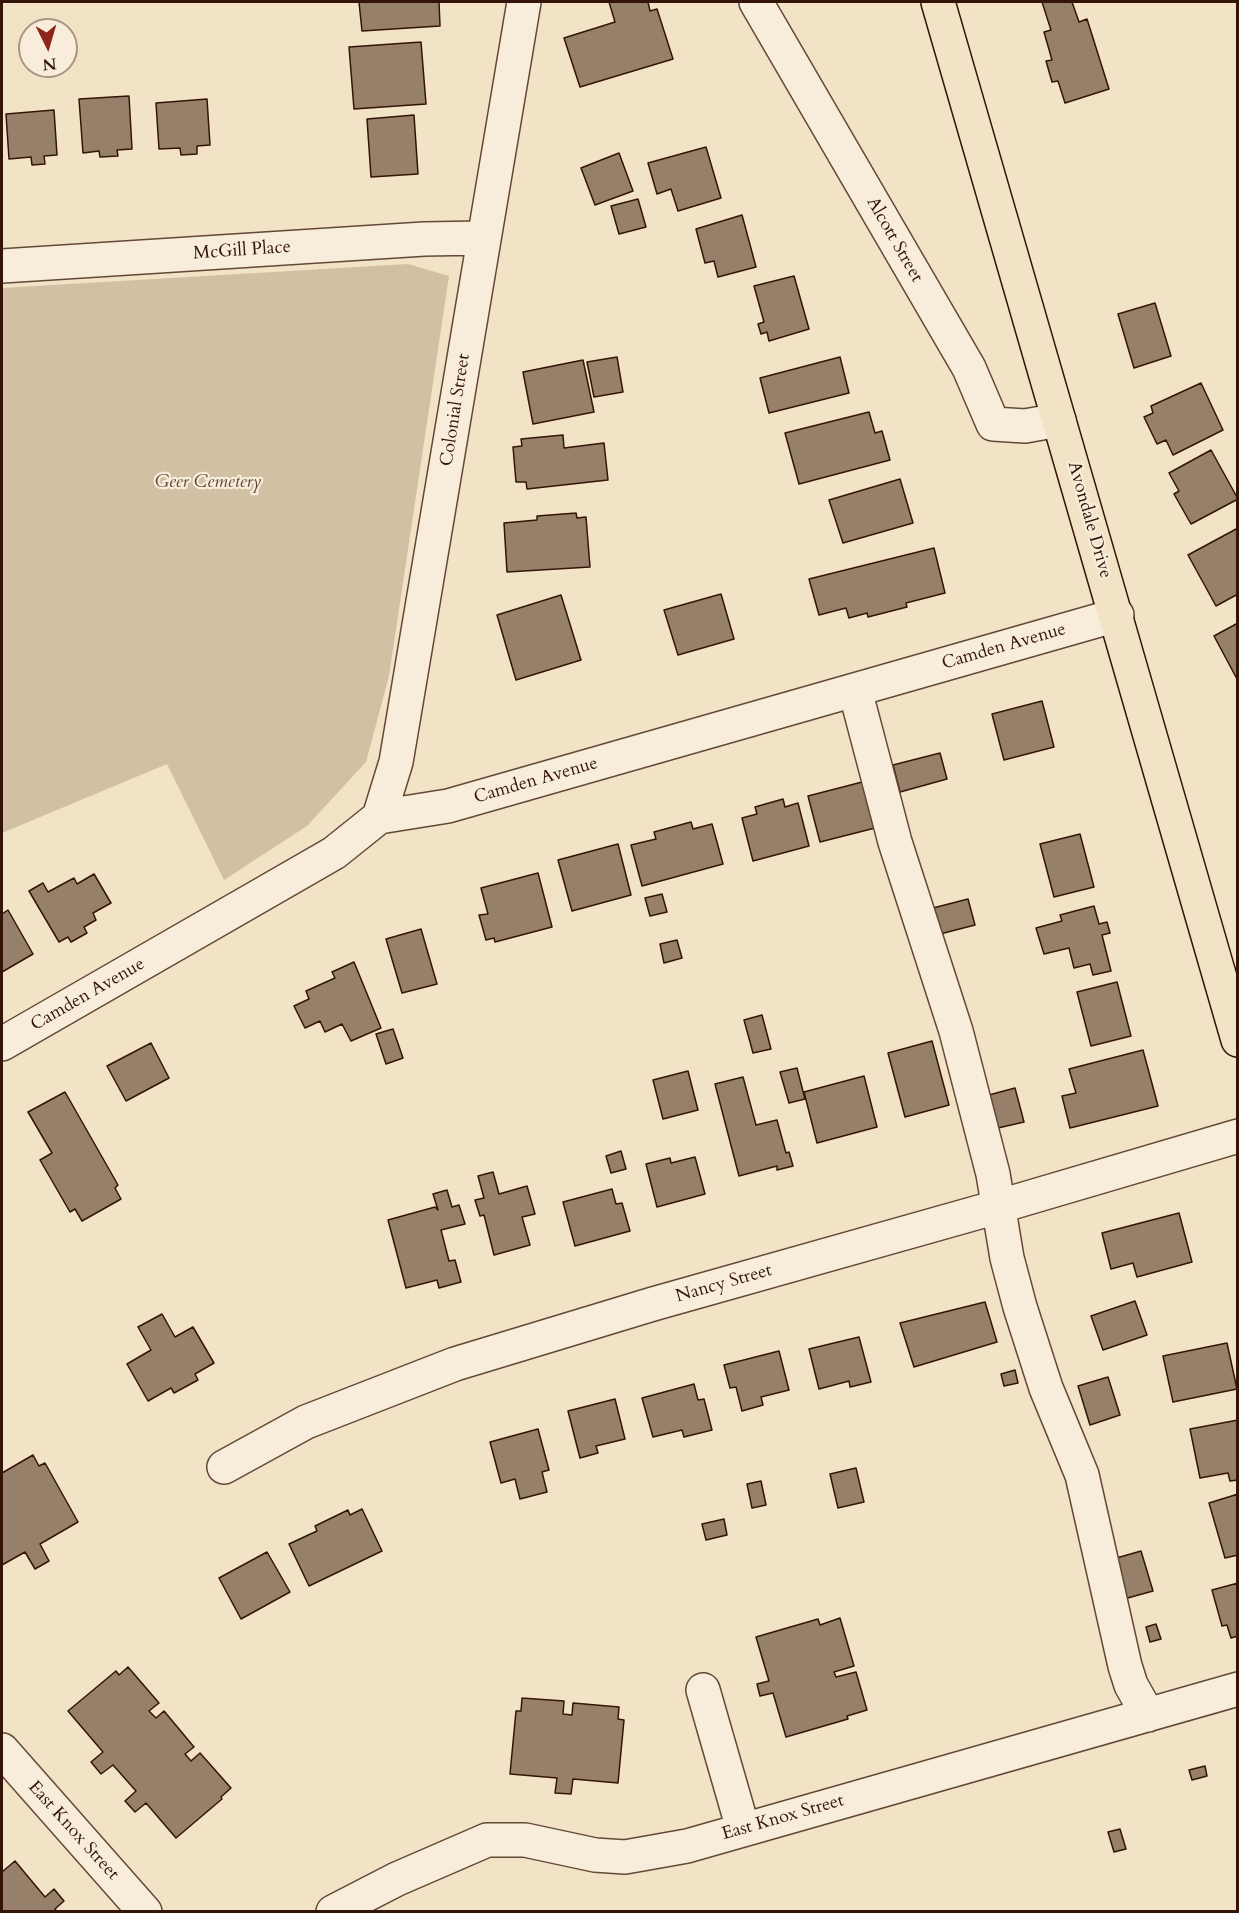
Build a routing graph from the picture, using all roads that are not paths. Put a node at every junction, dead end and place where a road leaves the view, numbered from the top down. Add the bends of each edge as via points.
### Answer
1 (524, 2) edge
2 (756, 2) edge
3 (938, 2) edge
4 (482, 238) junction
5 (2, 266) edge
6 (1059, 420) junction
7 (1116, 615) junction
8 (855, 690) junction
9 (378, 817) junction
10 (1238, 1040) edge
11 (2, 1044) edge
12 (1238, 1136) edge
13 (997, 1207) junction
14 (224, 1467) dead end
15 (1238, 1689) edge
16 (703, 1690) dead end
17 (1148, 1715) junction
18 (2, 1750) edge
19 (743, 1829) junction
20 (145, 1911) edge
21 (333, 1911) edge

1 - 4 street, Colonial Street
2 - 6 street, Alcott Street via 969,368 993,424 1025,426
3 - 6 main road, Avondale Drive
4 - 5 street, McGill Place
4 - 9 street, Colonial Street via 399,750
6 - 7 main road, Avondale Drive
7 - 8 street, Camden Avenue
7 - 10 main road, Avondale Drive
8 - 9 street, Camden Avenue via 448,806
8 - 13 street via 895,842 956,1031 993,1174
9 - 11 street, Camden Avenue via 334,853
12 - 13 street, Nancy Street
13 - 14 street, Nancy Street via 455,1364 306,1422
13 - 17 street via 1020,1307 1046,1388 1082,1475 1125,1666
15 - 17 street, East Knox Street
16 - 19 street
17 - 19 street, East Knox Street
18 - 20 street, East Knox Street
19 - 21 street, East Knox Street via 687,1846 625,1857 595,1855 525,1840 487,1840

